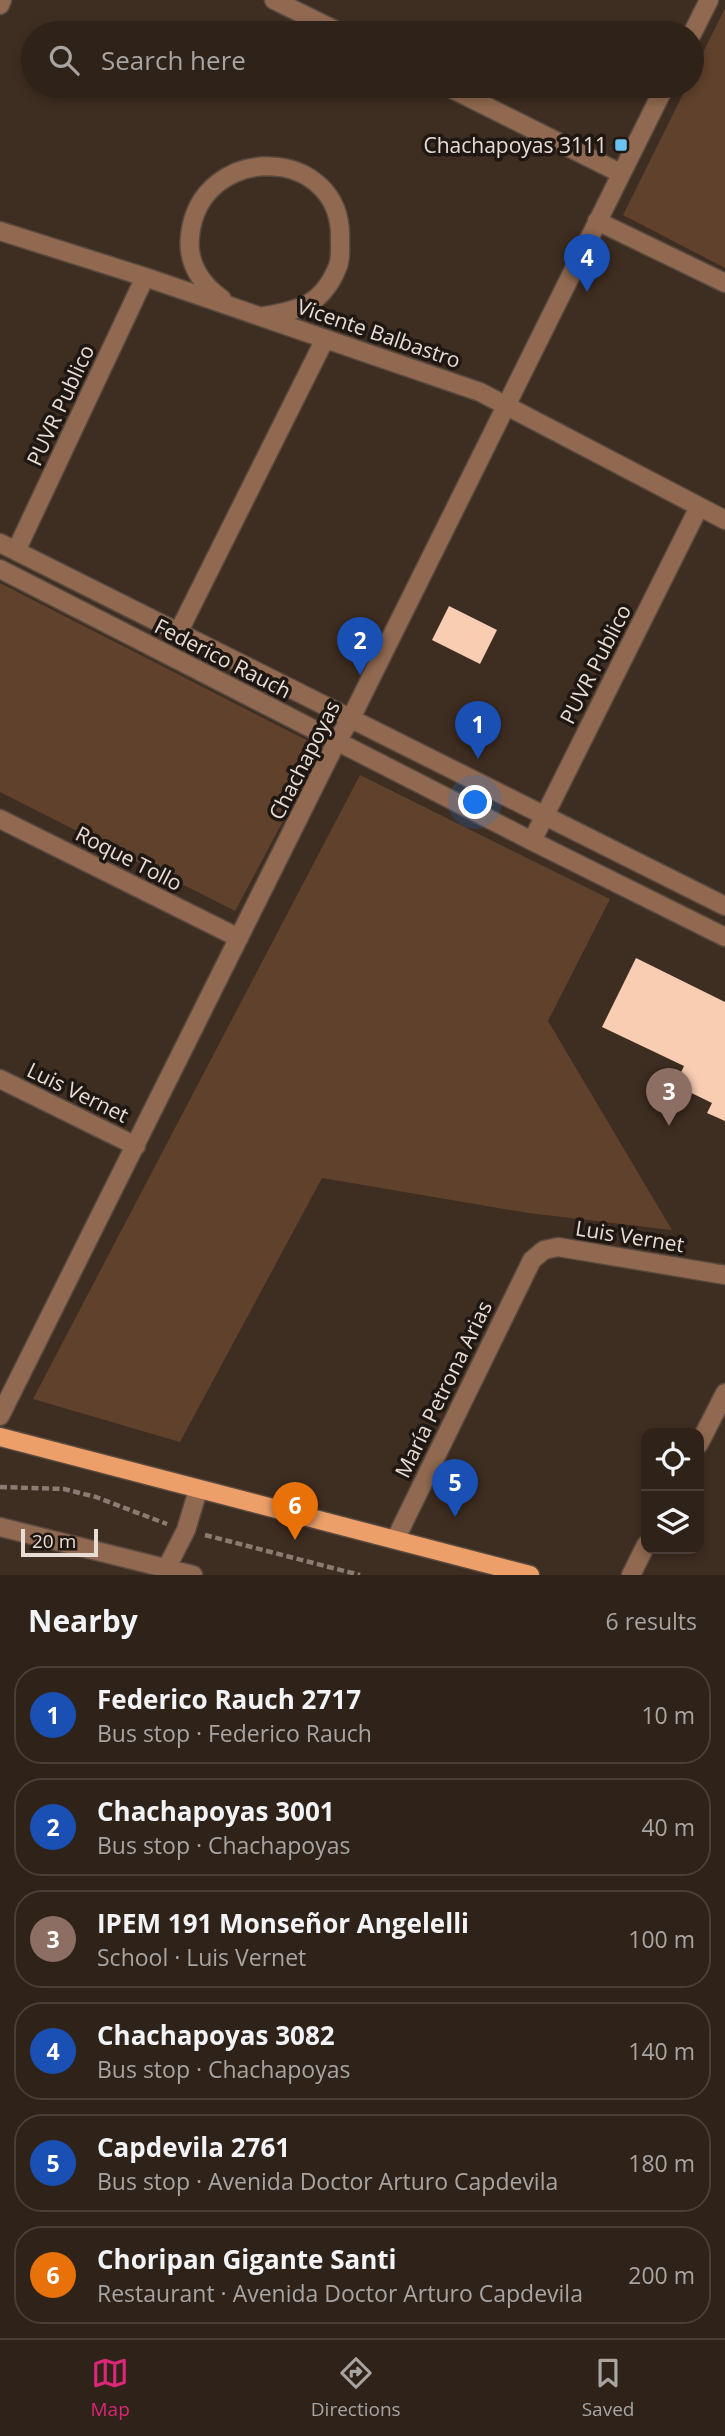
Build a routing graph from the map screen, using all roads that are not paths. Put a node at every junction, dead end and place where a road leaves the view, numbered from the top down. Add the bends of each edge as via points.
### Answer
1 (274, 0) edge
2 (709, 0) edge
3 (317, 21) edge
4 (698, 21) edge
5 (470, 98) edge
6 (659, 98) edge
7 (620, 173) junction
8 (597, 221) junction
9 (0, 231) edge
10 (145, 277) junction
11 (725, 283) edge
12 (233, 307) junction
13 (261, 316) junction
14 (326, 339) junction
15 (508, 406) junction
16 (699, 507) junction
17 (725, 520) edge
18 (0, 543) edge
19 (16, 551) junction
20 (0, 569) edge
21 (179, 632) junction
22 (351, 718) junction
23 (337, 741) junction
24 (544, 815) junction
25 (0, 819) edge
26 (532, 841) junction
27 (725, 906) edge
28 (719, 934) edge
29 (239, 939) junction
30 (0, 1079) edge
31 (136, 1146) junction
32 (531, 1260) joint
33 (725, 1275) edge
34 (725, 1393) edge
35 (0, 1416) edge
36 (704, 1434) edge
37 (0, 1437) edge
38 (198, 1490) junction
39 (0, 1527) edge
40 (396, 1538) junction
41 (642, 1554) edge
42 (473, 1568) edge
43 (164, 1572) edge
44 (193, 1575) edge
45 (530, 1575) edge
46 (631, 1575) edge

1 - 3 street
2 - 4 street
5 - 7 street
6 - 7 street, Chachapoyas
7 - 8 street, Chachapoyas
8 - 11 street
8 - 15 street, Chachapoyas
9 - 10 street, Vicente Balbastro
10 - 12 street, Vicente Balbastro
10 - 19 street, PUVR Publico
12 - 13 street, Vicente Balbastro
12 - 13 street via 206,288 191,257 192,222 201,200 235,171 268,165 294,170 315,181 330,197 341,227 339,261 332,279 310,303 295,311
13 - 14 street, Vicente Balbastro
14 - 15 street, Vicente Balbastro
14 - 21 street
15 - 16 street, Vicente Balbastro
15 - 22 street, Chachapoyas
16 - 17 street, Vicente Balbastro
16 - 24 street, PUVR Publico
18 - 19 street, Federico Rauch
19 - 21 street, Federico Rauch
20 - 23 street, Federico Rauch
21 - 22 street, Federico Rauch
22 - 23 street, Chachapoyas
22 - 24 street, Federico Rauch
23 - 26 street, Federico Rauch
23 - 29 street, Chachapoyas
24 - 26 street, PUVR Publico
24 - 27 street, Federico Rauch
25 - 29 street, Roque Tollo
26 - 28 street, Federico Rauch
27 - 28 street
29 - 31 street, Chachapoyas
30 - 31 street, Luis Vernet
31 - 35 street, Chachapoyas
32 - 33 street, Luis Vernet via 558,1247
32 - 40 street, María Petrona Arias
34 - 36 street
37 - 38 main road
38 - 40 main road
38 - 43 street via 186,1530
39 - 43 street
40 - 42 main road
41 - 46 street
42 - 45 main road
43 - 44 street

